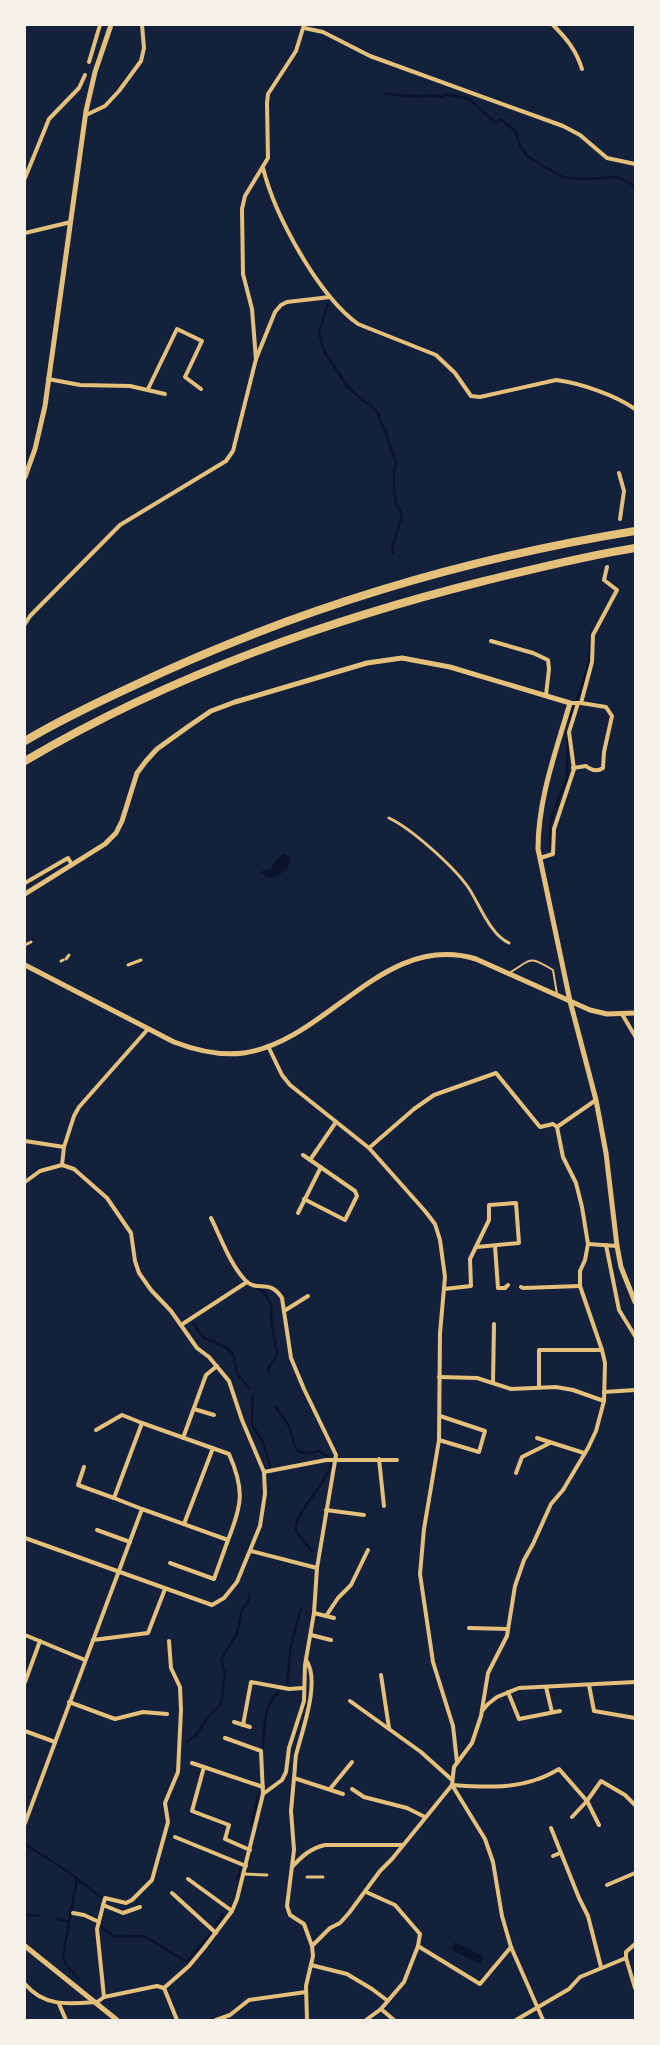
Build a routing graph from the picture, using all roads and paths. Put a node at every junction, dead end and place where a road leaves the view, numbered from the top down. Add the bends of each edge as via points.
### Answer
1 (100, 25) edge
2 (111, 25) edge
3 (142, 25) edge
4 (553, 25) edge
5 (304, 26) edge
6 (89, 62) dead end
7 (582, 69) dead end
8 (85, 75) dead end
9 (86, 114) junction
10 (635, 164) edge
11 (263, 168) junction
12 (25, 178) edge
13 (71, 222) junction
14 (25, 233) edge
15 (330, 297) junction
16 (256, 359) junction
17 (48, 379) junction
18 (148, 389) junction
19 (201, 389) dead end
20 (165, 394) dead end
21 (635, 409) edge
22 (619, 473) dead end
23 (25, 477) edge
24 (620, 519) dead end
25 (635, 531) edge
26 (635, 548) edge
27 (607, 567) dead end
28 (25, 624) edge
29 (491, 641) dead end
30 (546, 695) junction
31 (570, 703) junction
32 (579, 703) junction
33 (25, 741) edge
34 (25, 761) edge
35 (573, 768) junction
36 (389, 818) dead end
37 (540, 858) junction
38 (72, 866) junction
39 (25, 883) edge
40 (25, 894) edge
41 (31, 942) dead end
42 (509, 943) dead end
43 (25, 947) edge
44 (142, 960) dead end
45 (25, 965) edge
46 (128, 965) dead end
47 (509, 973) junction
48 (557, 995) junction
49 (570, 1001) junction
50 (635, 1013) edge
51 (622, 1014) junction
52 (148, 1028) junction
53 (635, 1036) edge
54 (268, 1046) junction
55 (596, 1100) junction
56 (336, 1122) junction
57 (557, 1127) junction
58 (25, 1140) edge
59 (64, 1146) junction
60 (369, 1148) junction
61 (303, 1155) dead end
62 (310, 1160) junction
63 (62, 1165) junction
64 (321, 1167) junction
65 (25, 1182) edge
66 (304, 1199) junction
67 (298, 1212) dead end
68 (211, 1218) dead end
69 (588, 1244) junction
70 (606, 1245) junction
71 (495, 1246) junction
72 (617, 1246) junction
73 (477, 1247) junction
74 (246, 1282) junction
75 (508, 1285) dead end
76 (580, 1286) junction
77 (521, 1287) dead end
78 (444, 1289) junction
79 (308, 1296) dead end
80 (635, 1302) edge
81 (284, 1311) junction
82 (494, 1324) dead end
83 (181, 1325) junction
84 (635, 1336) edge
85 (602, 1350) junction
86 (217, 1366) junction
87 (439, 1377) junction
88 (493, 1383) junction
89 (539, 1387) junction
90 (635, 1390) edge
91 (604, 1392) junction
92 (604, 1401) junction
93 (194, 1408) junction
94 (214, 1415) dead end
95 (440, 1416) junction
96 (142, 1423) junction
97 (96, 1430) dead end
98 (183, 1438) junction
99 (537, 1438) dead end
100 (439, 1440) junction
101 (550, 1443) junction
102 (213, 1448) junction
103 (584, 1453) junction
104 (379, 1459) junction
105 (335, 1460) junction
106 (397, 1460) dead end
107 (84, 1467) dead end
108 (264, 1472) junction
109 (516, 1472) dead end
110 (114, 1498) junction
111 (384, 1506) dead end
112 (142, 1509) junction
113 (326, 1510) junction
114 (364, 1515) dead end
115 (184, 1524) junction
116 (97, 1530) dead end
117 (25, 1538) edge
118 (228, 1540) junction
119 (130, 1542) junction
120 (368, 1550) dead end
121 (251, 1551) junction
122 (170, 1563) dead end
123 (317, 1568) junction
124 (119, 1572) junction
125 (165, 1589) junction
126 (314, 1613) junction
127 (326, 1616) junction
128 (334, 1618) dead end
129 (469, 1628) dead end
130 (508, 1629) junction
131 (25, 1635) edge
132 (311, 1635) junction
133 (93, 1640) junction
134 (331, 1640) dead end
135 (40, 1641) junction
136 (169, 1641) dead end
137 (86, 1660) junction
138 (306, 1660) junction
139 (381, 1675) dead end
140 (25, 1682) edge
141 (635, 1682) edge
142 (589, 1685) junction
143 (546, 1687) junction
144 (303, 1688) junction
145 (508, 1692) junction
146 (350, 1701) dead end
147 (70, 1702) junction
148 (560, 1711) dead end
149 (552, 1712) junction
150 (166, 1714) dead end
151 (481, 1716) junction
152 (635, 1718) edge
153 (234, 1722) dead end
154 (242, 1725) junction
155 (250, 1727) dead end
156 (389, 1728) junction
157 (25, 1731) edge
158 (225, 1738) dead end
159 (55, 1742) junction
160 (352, 1762) dead end
161 (457, 1762) junction
162 (192, 1763) dead end
163 (204, 1767) junction
164 (294, 1778) junction
165 (451, 1779) junction
166 (452, 1785) junction
167 (263, 1788) junction
168 (330, 1789) junction
169 (352, 1789) dead end
170 (263, 1794) junction
171 (343, 1794) dead end
172 (587, 1801) junction
173 (635, 1805) edge
174 (26, 1817) edge
175 (425, 1817) junction
176 (572, 1817) dead end
177 (25, 1823) edge
178 (599, 1825) dead end
179 (551, 1828) dead end
180 (175, 1837) dead end
181 (403, 1845) junction
182 (250, 1850) junction
183 (560, 1853) junction
184 (553, 1856) dead end
185 (246, 1866) junction
186 (292, 1867) junction
187 (244, 1874) junction
188 (635, 1874) edge
189 (267, 1875) dead end
190 (307, 1877) dead end
191 (323, 1877) dead end
192 (188, 1879) dead end
193 (607, 1885) dead end
194 (366, 1892) junction
195 (172, 1893) dead end
196 (103, 1905) junction
197 (140, 1907) dead end
198 (232, 1911) junction
199 (73, 1913) dead end
200 (99, 1922) junction
201 (216, 1933) junction
202 (635, 1944) edge
203 (25, 1946) edge
204 (312, 1946) junction
205 (418, 1946) junction
206 (511, 1947) junction
207 (626, 1958) junction
208 (311, 1964) junction
209 (601, 1967) junction
210 (25, 1984) edge
211 (164, 1988) junction
212 (635, 1988) edge
213 (306, 1992) junction
214 (104, 1997) junction
215 (388, 2001) junction
216 (96, 2002) junction
217 (59, 2003) junction
218 (537, 2007) junction
219 (381, 2009) junction
220 (66, 2020) edge
221 (116, 2020) edge
222 (177, 2020) edge
223 (216, 2020) edge
224 (307, 2020) edge
225 (366, 2020) edge
226 (394, 2020) edge
227 (516, 2020) edge
228 (543, 2020) edge

1 - 6 street
2 - 9 street via 95,72
3 - 9 street via 144,48 141,61 105,106
4 - 7 street via 577,52
5 - 10 street via 332,35 370,56 563,126 580,135 607,158
5 - 11 street via 296,51 268,94 268,158
8 - 12 street via 79,88 49,119
9 - 13 street
11 - 15 street via 268,188 288,233
11 - 16 street via 245,196 242,209 243,274 252,309
13 - 14 street
13 - 17 street
15 - 16 street via 281,305 275,312
15 - 21 street via 358,324 436,355 473,397 556,380 601,393
16 - 28 street via 232,454 226,461 120,526
17 - 18 street via 80,385
17 - 23 street via 41,426
18 - 19 street via 177,329 202,341 186,377
18 - 20 street
22 - 24 street via 624,491
25 - 33 highway via 526,552 413,582 269,628 166,670 73,714
26 - 34 highway via 532,569 430,595 305,633 150,696
27 - 32 street via 604,580 617,590 594,635 592,662
29 - 30 street via 533,652 548,660
30 - 31 street
30 - 38 street via 450,667 402,658 367,663 235,702 211,711 152,755 137,773 116,833
31 - 32 street
31 - 37 street via 542,803 538,826
32 - 35 street via 569,732
32 - 35 street via 606,707 612,716 603,768
35 - 37 street via 554,829 553,854
36 - 42 street via 448,864 469,888 503,940
37 - 49 street
38 - 39 street via 68,858
38 - 40 street
41 - 43 street
44 - 46 street
45 - 52 street
47 - 48 street
47 - 48 lane via 536,959 553,970
47 - 54 street via 461,954 430,954 416,958 392,969 294,1034
48 - 49 street
49 - 51 street via 590,1010
49 - 55 street
50 - 51 street
51 - 53 street
52 - 54 street via 189,1048 213,1052 244,1053
52 - 59 street via 79,1107
54 - 56 street via 290,1085
55 - 57 street
55 - 72 street
56 - 60 street
56 - 62 street
57 - 60 street via 553,1124 540,1126 496,1073 434,1095
57 - 69 street via 564,1157 576,1183
58 - 59 street
59 - 63 street
60 - 78 street via 435,1224 440,1240
61 - 62 street
62 - 64 street
63 - 65 street via 40,1172
63 - 83 street via 74,1169 107,1198 120,1215 131,1233 138,1270
64 - 66 street
64 - 66 street via 356,1191 357,1196 345,1220
66 - 67 street
68 - 74 street
69 - 70 street
69 - 76 street via 580,1271
70 - 72 street
70 - 84 street via 619,1310
71 - 73 street
71 - 73 street via 518,1243 516,1202 489,1205 489,1220
71 - 75 street via 498,1288
72 - 80 street via 621,1267
73 - 78 street via 470,1259 471,1286
74 - 81 street via 272,1287 282,1298
74 - 83 street
76 - 77 street
76 - 85 street
78 - 87 street
79 - 81 street
81 - 105 street via 291,1358 336,1455
82 - 88 street
83 - 86 street via 197,1348
85 - 89 street via 539,1350
85 - 91 street
86 - 93 street via 206,1375
86 - 108 street via 229,1381
87 - 88 street via 477,1378
87 - 95 street
88 - 89 street via 511,1389
89 - 92 street via 573,1390
90 - 91 street
91 - 92 street
92 - 103 street via 596,1431
93 - 94 street
93 - 98 street
95 - 100 street
95 - 100 street via 485,1431 478,1452
96 - 97 street via 122,1415
96 - 98 street
96 - 110 street
98 - 102 street
99 - 101 street
100 - 161 street via 420,1574 434,1662 453,1726
101 - 103 street
101 - 109 street via 522,1457
102 - 115 street
102 - 118 street via 230,1454 239,1476 240,1511
103 - 130 street via 551,1504 524,1560 515,1586
104 - 105 street
104 - 106 street
104 - 111 street
105 - 108 street
105 - 113 street
107 - 110 street via 78,1485
108 - 121 street via 263,1514
110 - 112 street
112 - 115 street
112 - 119 street
113 - 114 street
113 - 123 street
115 - 118 street
116 - 119 street
117 - 124 street
118 - 122 street via 214,1579
119 - 124 street
120 - 127 street via 352,1585
121 - 123 street
121 - 125 street via 237,1582 218,1603 212,1605
123 - 126 street
124 - 125 street
124 - 133 street
125 - 133 street via 148,1633
126 - 127 street
126 - 132 street
127 - 128 street
129 - 130 street
130 - 151 street via 488,1673
131 - 135 street
132 - 134 street
132 - 138 street
133 - 137 street
135 - 137 street
135 - 140 street
136 - 196 street via 171,1668 180,1688 182,1710 178,1772 165,1803 166,1834 152,1880 145,1888 126,1903 105,1898
137 - 147 street
138 - 144 street
138 - 164 street via 311,1668 309,1708 296,1755
139 - 156 street
141 - 142 street
142 - 143 street
142 - 152 street via 594,1711
143 - 145 street
143 - 149 street
144 - 154 street via 289,1689 251,1682
144 - 170 street via 304,1702 289,1748 286,1772 282,1780
145 - 149 street via 519,1719
145 - 151 street via 488,1704
146 - 156 street
147 - 150 street via 115,1719 143,1712
147 - 159 street
148 - 149 street
151 - 161 street via 472,1743
153 - 154 street
154 - 155 street
156 - 165 street
157 - 159 street
158 - 167 street via 261,1750
159 - 174 street
160 - 168 street
161 - 165 street
162 - 163 street
163 - 167 street
163 - 182 street via 192,1811 230,1825 225,1839
164 - 168 street
164 - 186 street
165 - 166 street
166 - 172 street via 512,1785 536,1780 559,1769
166 - 175 street
166 - 206 street via 485,1839
167 - 170 street
168 - 171 street
169 - 175 street via 364,1797 407,1808
170 - 182 street
172 - 173 street via 601,1781
172 - 176 street
172 - 178 street
174 - 177 street
175 - 181 street
179 - 183 street
180 - 185 street
181 - 186 street via 325,1845 306,1853
181 - 194 street
182 - 185 street
183 - 184 street
183 - 209 street via 588,1916
185 - 187 street
186 - 204 street via 287,1906 290,1914 304,1924
187 - 189 street
187 - 198 street
188 - 193 street
190 - 191 street
192 - 198 street
194 - 204 street via 340,1923
194 - 205 street via 395,1905 420,1934
195 - 201 street
196 - 197 street via 123,1913
196 - 200 street
198 - 201 street
199 - 200 street
200 - 214 street
201 - 211 street
202 - 207 street via 626,1952
203 - 216 street
204 - 208 street
205 - 206 street via 480,1984
205 - 215 street via 404,1982
206 - 218 street
207 - 209 street
207 - 212 street
208 - 213 street
208 - 215 street via 348,1974
209 - 218 street via 580,1977 569,1989
210 - 217 street via 31,1992 47,2001
211 - 214 street via 157,1986
211 - 222 street
213 - 223 street via 249,2000 230,2015
213 - 224 street
214 - 216 street
215 - 219 street
216 - 217 street
216 - 221 street
217 - 220 street
218 - 227 street
218 - 228 street
219 - 225 street
219 - 226 street

